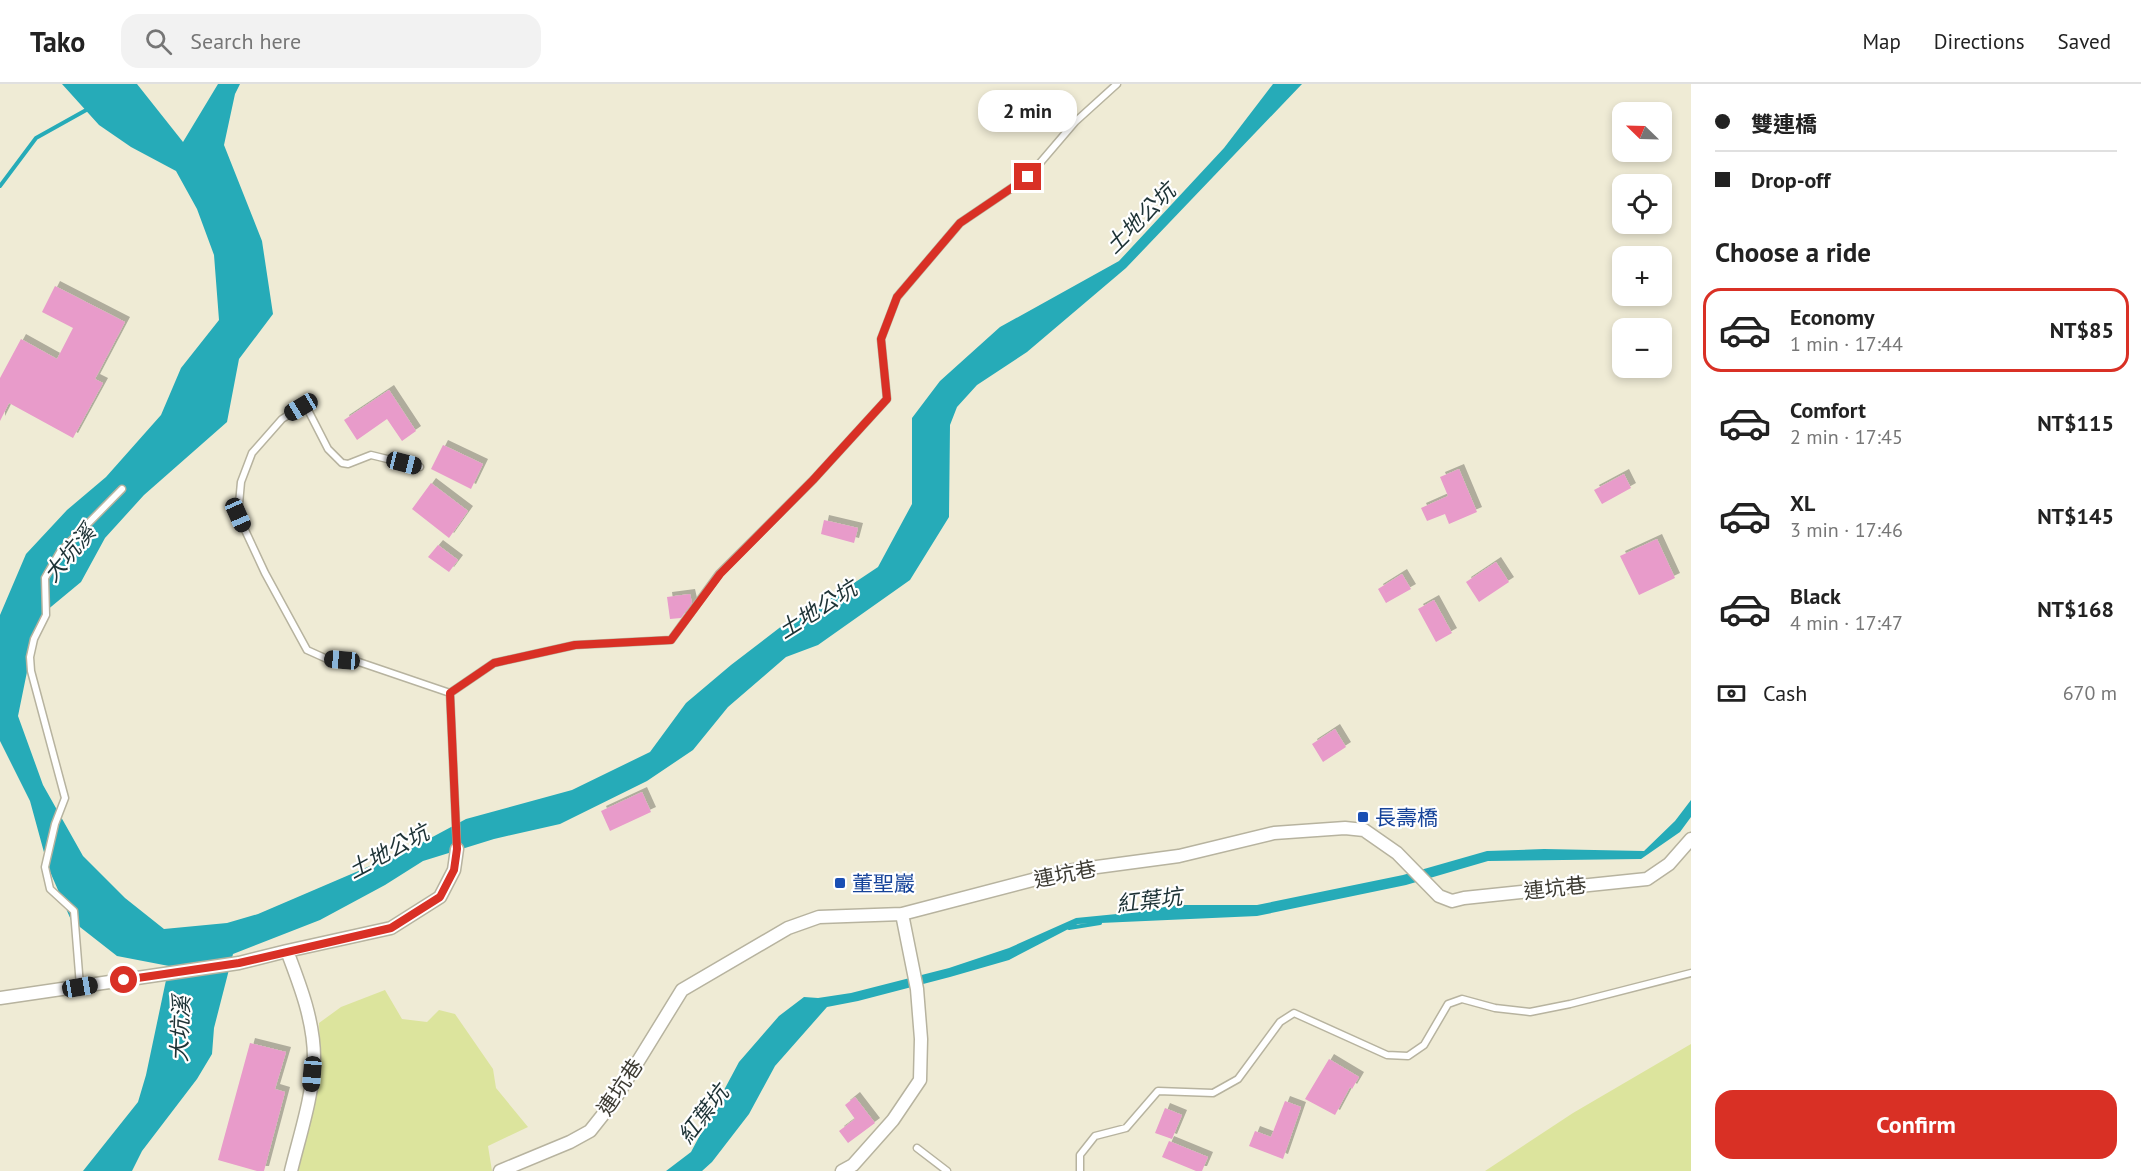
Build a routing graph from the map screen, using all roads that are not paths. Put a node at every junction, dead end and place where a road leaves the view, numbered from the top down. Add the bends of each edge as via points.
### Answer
1 (1117, 84) edge
2 (420, 467) dead end
3 (122, 489) dead end
4 (450, 693) junction
5 (1691, 839) edge
6 (457, 849) joint
7 (902, 914) junction
8 (287, 951) junction
9 (1691, 973) edge
10 (80, 987) junction
11 (0, 998) edge
12 (917, 1148) dead end
13 (291, 1171) edge
14 (500, 1171) edge
15 (843, 1171) edge
16 (947, 1171) edge
17 (1080, 1171) edge

1 - 4 lane via 1074,122 1028,177 960,223 897,297 881,339 887,399 720,574 671,640 575,645 494,663
2 - 4 lane via 371,455 342,463 328,449 306,408 301,407 282,419 252,453 241,482 238,515 307,650 327,659 356,661
3 - 10 lane via 60,552 45,578 46,615 30,657 65,798 45,867 50,889 74,911
4 - 6 lane
5 - 7 street, 連坑巷 via 1669,864 1647,879 1452,901 1439,896 1397,853 1364,831 1345,828 1274,832 1179,856 1067,871
6 - 8 street via 454,870 440,897 391,928
7 - 14 street, 連坑巷 via 819,917 788,928 682,990 613,1102 590,1131
7 - 15 street via 917,989 920,1080 893,1120
8 - 10 street via 239,963
8 - 13 street via 304,994 314,1057
9 - 17 lane via 1530,1012 1462,999 1448,1004 1424,1045 1408,1056 1387,1056 1294,1013 1280,1022 1238,1079 1213,1094 1158,1091 1126,1128 1095,1136 1080,1155
10 - 11 street
12 - 16 lane

